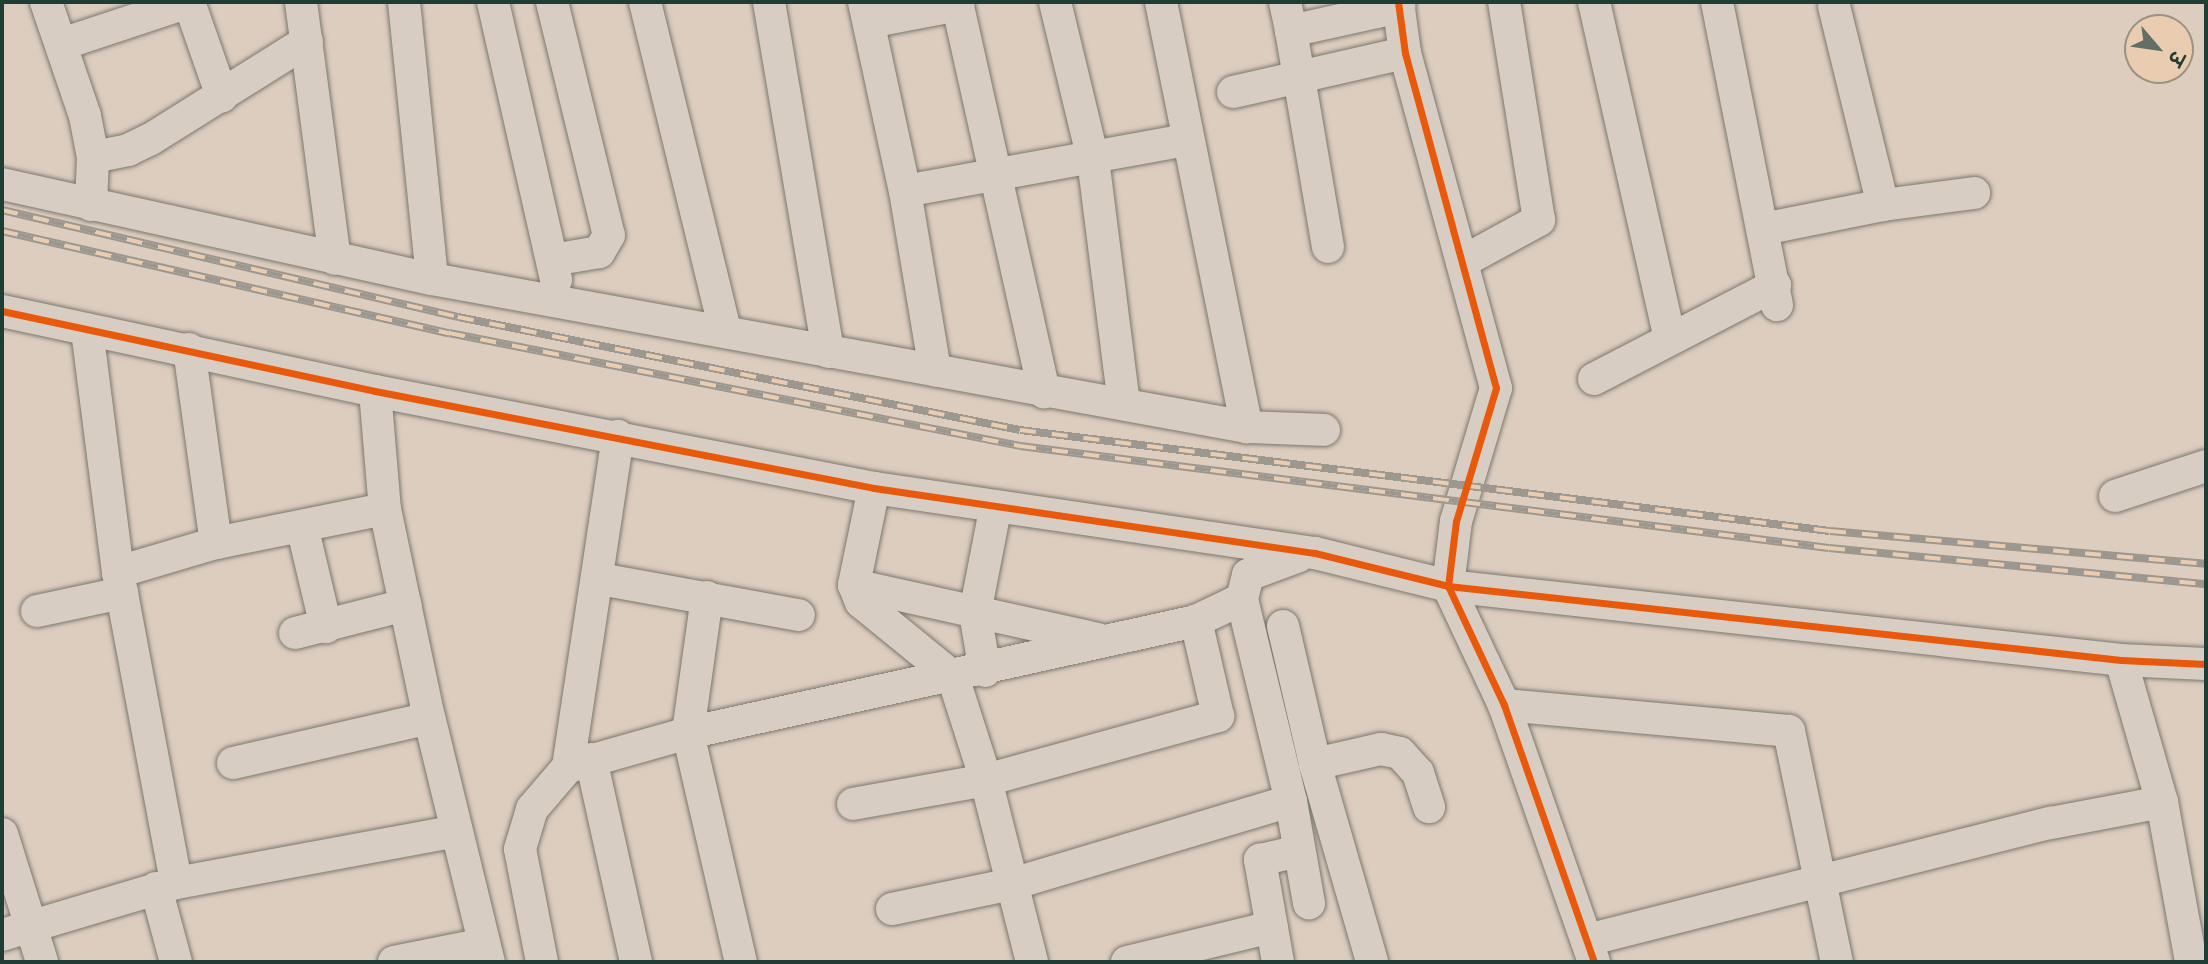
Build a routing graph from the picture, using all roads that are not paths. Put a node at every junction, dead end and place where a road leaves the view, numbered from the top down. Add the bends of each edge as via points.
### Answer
1 (46, 2) edge
2 (189, 2) edge
3 (301, 2) edge
4 (404, 2) edge
5 (493, 2) edge
6 (552, 2) edge
7 (645, 2) edge
8 (769, 2) edge
9 (1055, 2) edge
10 (1161, 2) edge
11 (1504, 2) edge
12 (1594, 2) edge
13 (1717, 2) edge
14 (958, 3) edge
15 (1398, 4) edge
16 (1834, 6) dead end
17 (867, 12) edge
18 (1288, 17) edge
19 (307, 41) junction
20 (62, 44) junction
21 (1405, 53) junction
22 (1297, 78) junction
23 (1233, 93) dead end
24 (222, 96) junction
25 (1186, 140) junction
26 (93, 157) junction
27 (1093, 159) junction
28 (994, 177) junction
29 (2, 184) edge
30 (905, 191) junction
31 (1974, 193) dead end
32 (91, 205) junction
33 (1883, 205) junction
34 (1763, 229) junction
35 (1328, 247) dead end
36 (335, 260) junction
37 (553, 260) junction
38 (1462, 262) junction
39 (432, 279) junction
40 (560, 302) junction
41 (2, 311) edge
42 (87, 330) junction
43 (725, 330) junction
44 (1670, 339) junction
45 (189, 349) junction
46 (828, 352) junction
47 (935, 371) junction
48 (1594, 379) dead end
49 (375, 391) junction
50 (1044, 392) junction
51 (1124, 404) junction
52 (1247, 427) junction
53 (1324, 430) dead end
54 (618, 436) junction
55 (2206, 466) edge
56 (874, 488) junction
57 (2115, 496) dead end
58 (385, 509) junction
59 (995, 510) junction
60 (302, 526) junction
61 (216, 543) junction
62 (1315, 554) junction
63 (600, 579) junction
64 (120, 582) junction
65 (854, 584) junction
66 (1448, 586) junction
67 (707, 597) junction
68 (1242, 598) junction
69 (406, 605) junction
70 (37, 611) dead end
71 (975, 612) junction
72 (799, 615) dead end
73 (1196, 621) junction
74 (326, 626) junction
75 (1283, 626) dead end
76 (295, 634) dead end
77 (1106, 641) junction
78 (2121, 660) junction
79 (2206, 664) edge
80 (985, 671) junction
81 (953, 677) junction
82 (1504, 705) junction
83 (429, 718) junction
84 (688, 733) junction
85 (233, 763) dead end
86 (580, 763) junction
87 (1315, 764) junction
88 (986, 780) junction
89 (1291, 801) junction
90 (2162, 802) junction
91 (853, 804) dead end
92 (1429, 807) dead end
93 (456, 831) junction
94 (2, 834) edge
95 (1298, 851) junction
96 (1820, 881) junction
97 (1012, 884) junction
98 (166, 886) junction
99 (1309, 903) dead end
100 (892, 909) dead end
101 (1272, 927) junction
102 (16, 932) edge
103 (1590, 951) edge
104 (486, 953) edge
105 (42, 962) edge
106 (176, 962) edge
107 (394, 962) edge
108 (542, 962) edge
109 (636, 962) edge
110 (741, 962) edge
111 (1032, 962) edge
112 (1127, 962) edge
113 (1278, 962) edge
114 (1372, 962) edge
115 (1837, 962) edge
116 (2191, 962) edge

1 - 20 street
2 - 20 street
2 - 24 street
3 - 19 street
4 - 39 street
5 - 37 street
6 - 37 street via 609,235 599,252
7 - 43 street
8 - 46 street
9 - 27 street
10 - 25 street
11 - 38 street via 1539,220
12 - 44 street
13 - 34 street
14 - 17 street
14 - 28 street
15 - 18 street
15 - 21 street
16 - 33 street
17 - 30 street
18 - 22 street
19 - 24 street
19 - 36 street
20 - 26 street
21 - 22 street
21 - 38 street
22 - 23 street
22 - 35 street
24 - 26 street via 140,145
25 - 27 street
25 - 52 street via 1225,301
26 - 32 street
27 - 28 street
27 - 51 street
28 - 30 street
28 - 50 street
29 - 32 street
30 - 47 street
31 - 33 street
32 - 36 street
33 - 34 street
34 - 44 street via 1776,295
36 - 39 street
37 - 40 street
38 - 66 street via 1496,388 1456,520
39 - 40 street
40 - 43 street
41 - 42 street
42 - 45 street
42 - 64 street
43 - 46 street
44 - 48 street
45 - 49 street
45 - 61 street
46 - 47 street
47 - 50 street
49 - 54 street
49 - 58 street
50 - 51 street
51 - 52 street
52 - 53 street
54 - 56 street
54 - 63 street
55 - 57 street
56 - 59 street
56 - 65 street
58 - 60 street
58 - 69 street
59 - 62 street
59 - 71 street
60 - 61 street
60 - 74 street
61 - 64 street
62 - 66 street
62 - 68 street via 1271,563 1248,575
63 - 67 street
63 - 86 street
64 - 70 street
64 - 98 street
65 - 71 street
65 - 81 street via 861,602
66 - 78 street
66 - 82 street
67 - 72 street
67 - 84 street
68 - 73 street
68 - 89 street
69 - 74 street
69 - 83 street
71 - 77 street
71 - 80 street
73 - 77 street
73 - 88 street via 1218,716
74 - 76 street
75 - 87 street
77 - 80 street
78 - 79 street
78 - 90 street
80 - 81 street
81 - 84 street
81 - 88 street
82 - 96 street via 1789,731
82 - 103 street
83 - 85 street
83 - 93 street
84 - 86 street
84 - 110 street
86 - 108 street via 532,809 520,849
86 - 109 street
87 - 92 street via 1381,749 1400,752 1418,773
87 - 114 street
88 - 91 street
88 - 97 street
89 - 95 street
89 - 97 street
90 - 96 street via 2051,823
90 - 116 street
93 - 98 street
93 - 104 street
94 - 102 street
95 - 99 street
95 - 101 street via 1260,860
96 - 103 street
96 - 115 street
97 - 100 street
97 - 111 street
98 - 102 street
98 - 106 street
101 - 112 street
101 - 113 street
102 - 105 street
104 - 107 street

